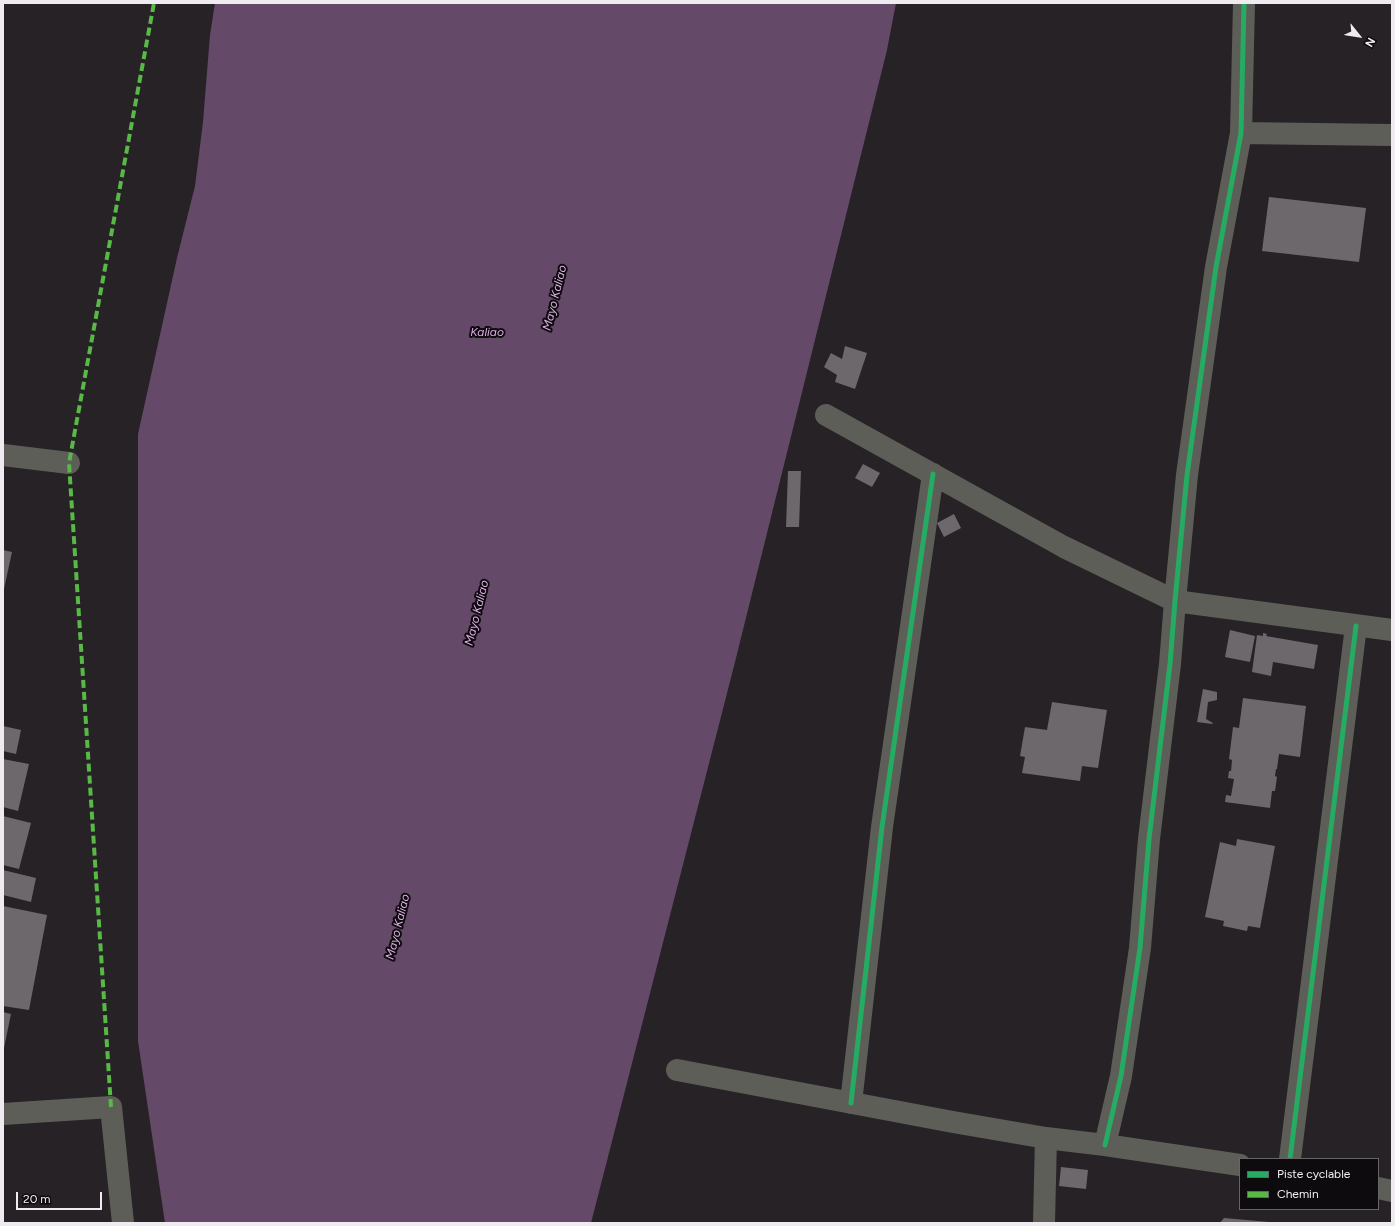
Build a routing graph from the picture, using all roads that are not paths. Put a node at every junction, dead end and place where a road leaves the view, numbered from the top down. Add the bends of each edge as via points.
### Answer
1 (1244, 3) edge
2 (1242, 133) junction
3 (1392, 135) edge
4 (826, 415) dead end
5 (3, 455) edge
6 (69, 463) dead end
7 (933, 474) junction
8 (1175, 602) junction
9 (1356, 626) junction
10 (1392, 630) edge
11 (677, 1070) dead end
12 (851, 1103) junction
13 (3, 1114) edge
14 (1046, 1138) junction
15 (1105, 1145) junction
16 (1290, 1158) edge
17 (1239, 1166) edge
18 (1379, 1188) edge
19 (1392, 1191) edge
20 (123, 1223) edge
21 (1044, 1223) edge

1 - 2 street
2 - 3 street
2 - 8 street via 1215,274 1187,475
4 - 7 street
5 - 6 street
7 - 8 street via 1064,547
7 - 12 street via 882,826
8 - 9 street
8 - 15 street via 1149,839 1140,948 1121,1076
9 - 10 street
9 - 16 street
11 - 12 street
12 - 14 street
13 - 20 street via 111,1107
14 - 15 street
14 - 21 street
15 - 17 street
18 - 19 street

